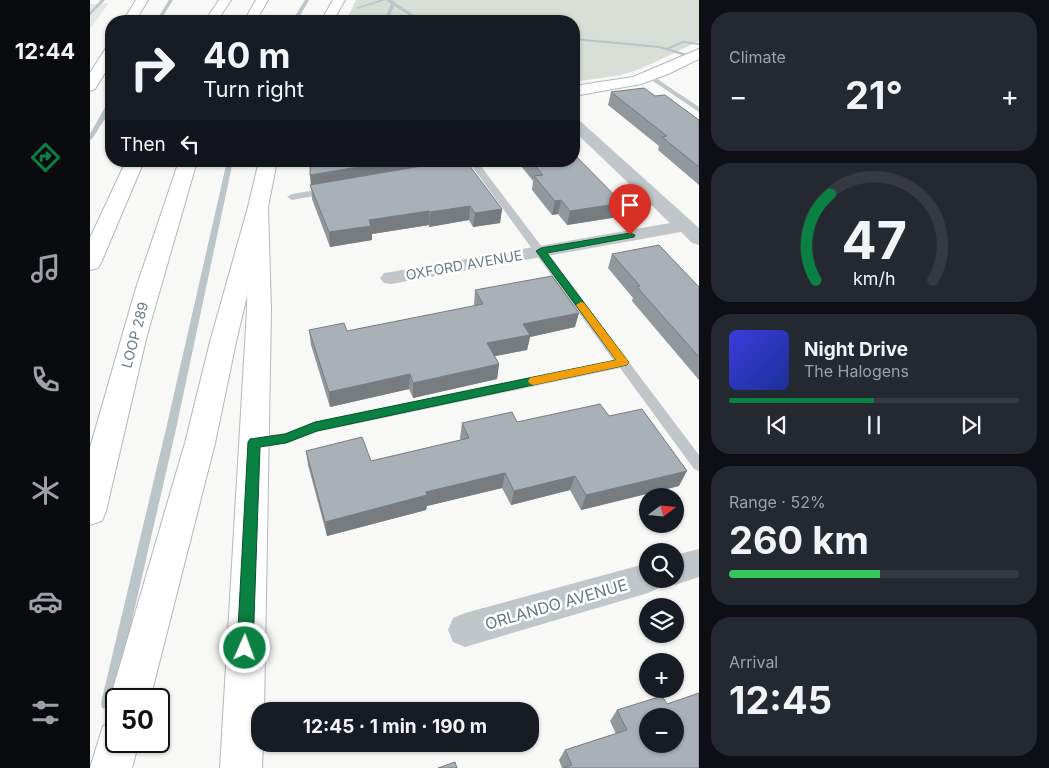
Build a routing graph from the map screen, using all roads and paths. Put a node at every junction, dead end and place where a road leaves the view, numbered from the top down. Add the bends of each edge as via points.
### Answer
1 (142, 0) edge
2 (225, 0) edge
3 (262, 0) edge
4 (339, 0) edge
5 (133, 15) edge
6 (215, 15) edge
7 (253, 15) edge
8 (330, 15) edge
9 (699, 53) edge
10 (105, 61) edge
11 (649, 76) junction
12 (90, 86) edge
13 (580, 90) edge
14 (699, 110) edge
15 (580, 129) edge
16 (132, 167) edge
17 (186, 167) edge
18 (267, 167) edge
19 (474, 167) edge
20 (340, 188) edge
21 (292, 196) dead end
22 (258, 207) junction
23 (684, 226) junction
24 (699, 240) edge
25 (541, 251) junction
26 (90, 263) edge
27 (391, 278) dead end
28 (623, 362) junction
29 (254, 442) junction
30 (699, 465) edge
31 (90, 511) edge
32 (699, 563) edge
33 (684, 567) edge
34 (639, 581) edge
35 (464, 630) dead end
36 (133, 688) edge
37 (115, 753) edge
38 (111, 768) edge
39 (242, 768) edge

1 - 5 main road
2 - 6 main road
3 - 7 main road
4 - 8 main road
9 - 11 main road
10 - 12 main road
11 - 13 main road
11 - 14 lane
15 - 23 street
16 - 26 main road
17 - 31 main road, LOOP 289 via 141,309
18 - 22 main road
19 - 25 lane
20 - 21 lane
22 - 29 main road via 259,310
22 - 36 main road via 200,443
23 - 24 street
23 - 25 street, OXFORD AVENUE
25 - 27 street, OXFORD AVENUE
25 - 28 lane
28 - 29 lane via 315,426 286,438
28 - 30 lane
29 - 39 main road
32 - 33 street
34 - 35 street, ORLANDO AVENUE
37 - 38 main road

